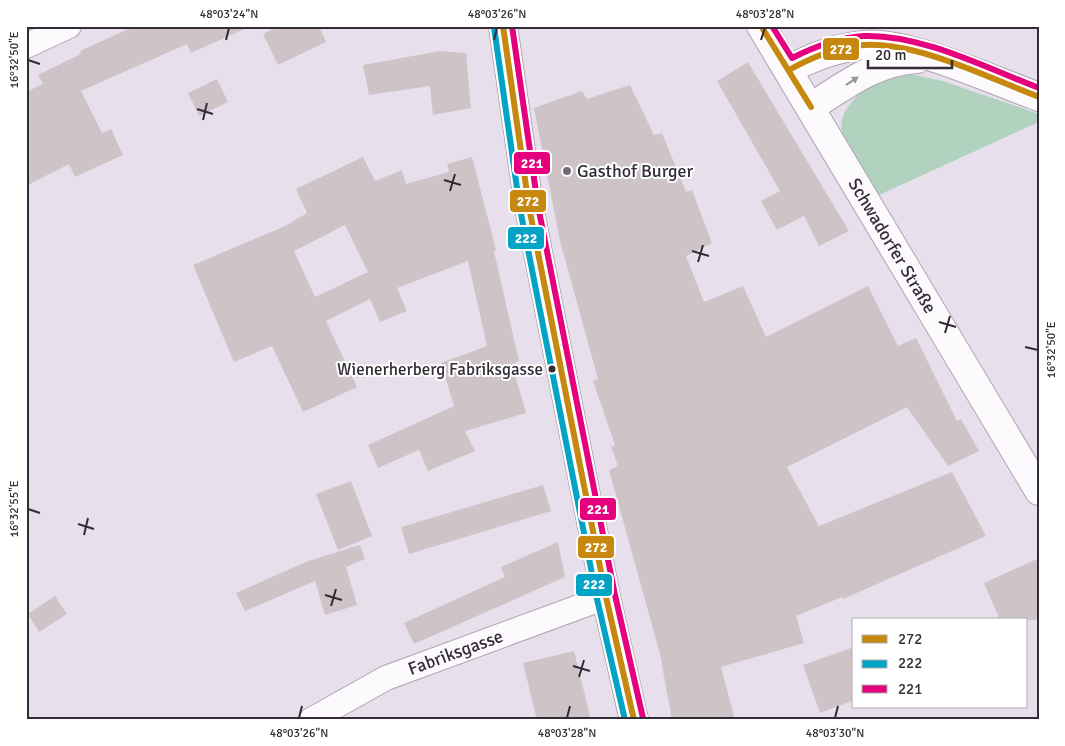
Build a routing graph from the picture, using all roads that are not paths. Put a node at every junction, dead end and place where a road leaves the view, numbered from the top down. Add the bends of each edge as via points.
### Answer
1 (68, 26) edge
2 (761, 26) edge
3 (500, 27) edge
4 (26, 46) edge
5 (931, 57) junction
6 (788, 70) junction
7 (1039, 97) edge
8 (811, 107) junction
9 (1039, 491) edge
10 (606, 597) junction
11 (311, 720) edge
12 (634, 720) edge

1 - 4 street
2 - 6 main road, Schwadorfer Straße
3 - 10 main road via 529,207
5 - 6 main road via 899,48 865,45 822,55
5 - 7 main road
8 -> 5 main road via 870,70 898,60
6 - 8 main road, Schwadorfer Straße
8 - 9 main road, Schwadorfer Straße
10 - 11 street, Fabriksgasse via 386,678
10 - 12 main road

